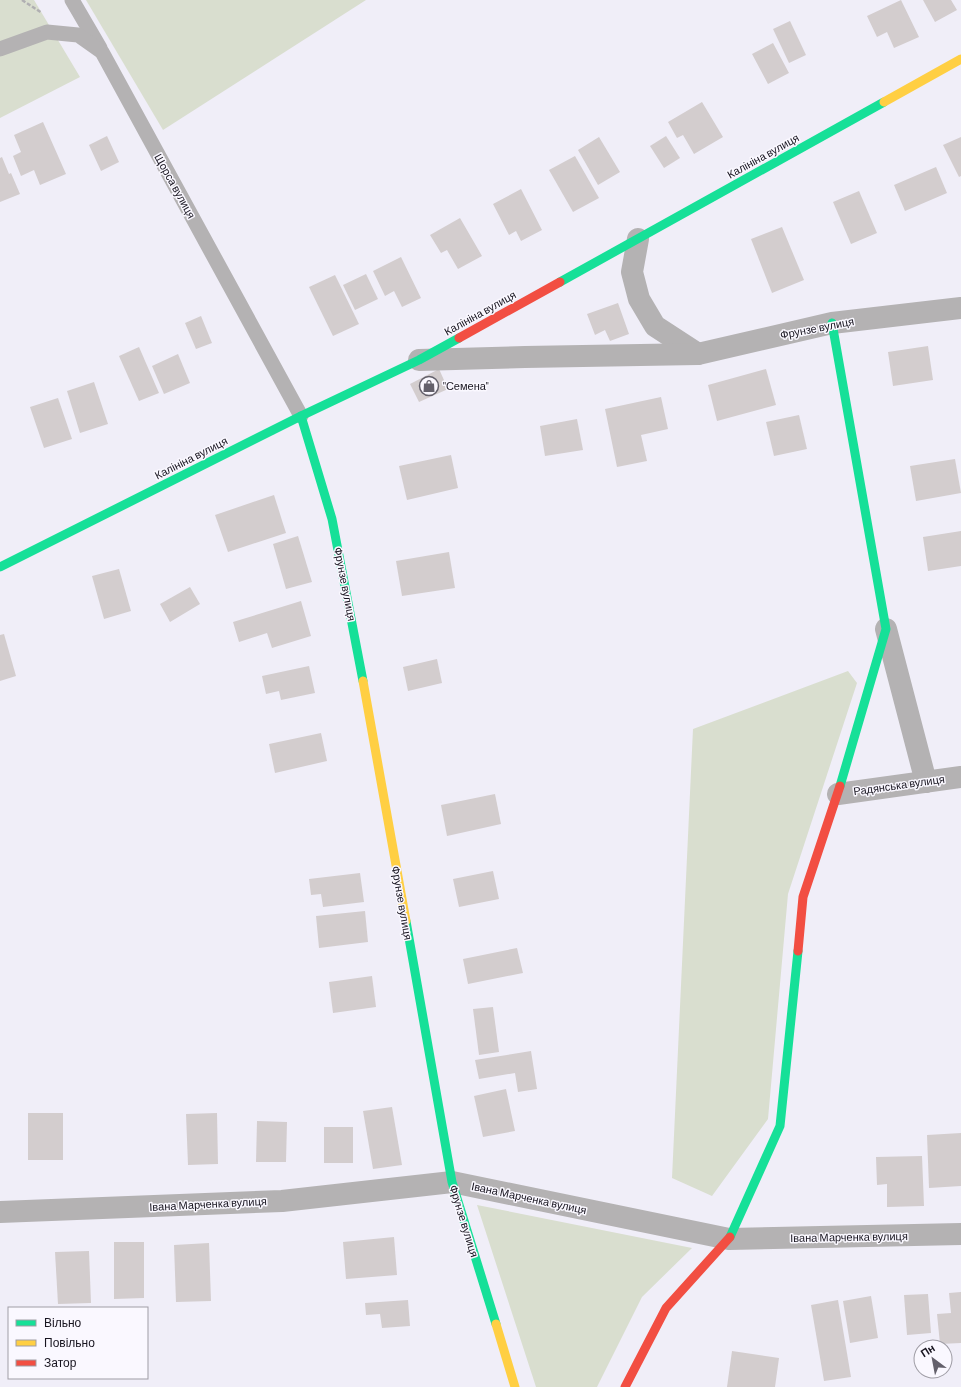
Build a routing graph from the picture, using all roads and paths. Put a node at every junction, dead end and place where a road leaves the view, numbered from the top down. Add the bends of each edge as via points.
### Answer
1 (72, 0) edge
2 (0, 48) edge
3 (102, 52) junction
4 (961, 59) edge
5 (638, 239) junction
6 (961, 308) edge
7 (832, 323) junction
8 (698, 354) junction
9 (419, 360) junction
10 (301, 416) junction
11 (0, 567) edge
12 (886, 629) junction
13 (961, 777) edge
14 (926, 782) junction
15 (838, 794) junction
16 (452, 1182) junction
17 (0, 1212) edge
18 (961, 1234) edge
19 (729, 1239) junction
20 (516, 1387) edge
21 (625, 1387) edge

1 - 3 lane
2 - 3 lane, Щорса вулиця via 47,32 78,36
3 - 10 lane, Щорса вулиця
4 - 5 street, Калініна вулиця
5 - 8 street via 632,272 639,299 655,326
5 - 9 street, Калініна вулиця
6 - 7 street, Фрунзе вулиця
7 - 8 street, Фрунзе вулиця
7 - 12 street
8 - 9 street, Фрунзе вулиця
9 - 10 street, Калініна вулиця
10 - 11 street, Калініна вулиця
10 - 16 street, Фрунзе вулиця via 334,527
12 - 14 street
12 - 15 street
13 - 14 street, Радянська вулиця
14 - 15 street, Радянська вулиця
15 - 19 street via 803,897 780,1126
16 - 17 street, Івана Марченка вулиця via 282,1201
16 - 19 street, Івана Марченка вулиця
16 - 20 street, Фрунзе вулиця
18 - 19 street, Івана Марченка вулиця
19 - 21 street via 666,1308

